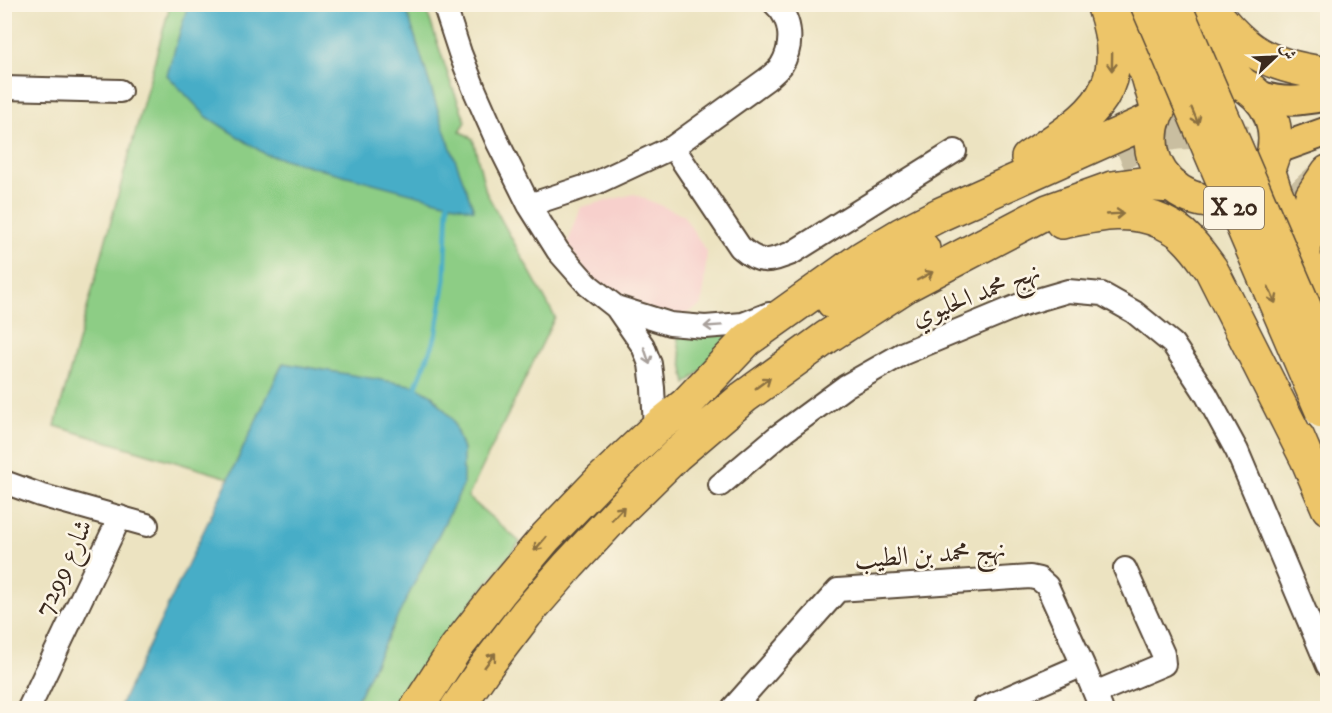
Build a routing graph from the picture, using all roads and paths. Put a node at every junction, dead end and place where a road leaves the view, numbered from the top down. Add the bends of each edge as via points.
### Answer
1 (775, 4) edge
2 (1102, 4) edge
3 (1115, 4) edge
4 (1147, 4) edge
5 (1174, 4) edge
6 (1195, 4) edge
7 (1208, 4) edge
8 (452, 8) edge
9 (1328, 74) edge
10 (4, 88) edge
11 (1250, 89) junction
12 (120, 91) dead end
13 (1328, 96) edge
14 (1156, 115) junction
15 (1328, 131) edge
16 (673, 147) junction
17 (956, 151) dead end
18 (1118, 155) tunnel mouth
19 (1271, 159) junction
20 (1328, 172) edge
21 (1178, 189) junction
22 (529, 205) junction
23 (940, 214) junction
24 (1304, 257) junction
25 (959, 258) junction
26 (825, 284) junction
27 (616, 307) junction
28 (1328, 314) edge
29 (1328, 362) edge
30 (686, 404) junction
31 (1325, 418) edge
32 (655, 429) junction
33 (1307, 459) junction
34 (4, 482) edge
35 (720, 485) dead end
36 (1328, 508) edge
37 (120, 517) junction
38 (147, 525) dead end
39 (1125, 569) dead end
40 (1083, 665) junction
41 (1328, 666) edge
42 (1098, 701) edge
43 (29, 708) edge
44 (417, 708) edge
45 (457, 708) edge
46 (733, 708) edge
47 (984, 708) edge

1 - 16 street via 788,21 787,52 780,67
2 -> 23 highway via 1108,20 1113,70 1096,106 1065,134
3 - 14 highway via 1148,76
4 -> 31 highway, X 20, bridge
5 - 29 highway, X 20, bridge
6 - 11 highway via 1215,52 1226,68
7 - 9 highway via 1248,48 1284,64
8 - 22 street via 460,53
10 - 12 street
11 - 13 main road via 1274,100 1294,102
11 - 14 highway via 1223,77 1204,77 1185,83 1169,95
11 - 19 highway via 1269,111 1275,130
14 - 21 highway via 1154,155 1161,172
14 - 23 highway
15 - 19 main road
16 - 17 street via 740,247 764,260 792,253
16 - 22 street via 596,183
18 - 30 highway via 911,255
19 - 21 highway via 1256,184 1240,195 1221,201 1201,200
19 - 24 highway via 1275,190
20 - 24 highway via 1312,196
21 - 25 highway via 1141,184 1112,188 1048,211
21 - 33 highway via 1206,224
22 - 27 street via 558,251 588,285
23 - 26 highway
24 - 28 highway
25 -> 33 highway via 1050,224 1101,214 1150,216 1170,226 1184,235 1211,269
45 -> 25 highway via 525,614 676,455 744,398 827,337 909,284
26 -> 27 street via 743,324 670,324
26 - 30 highway via 747,340
27 -> 32 street via 643,346 650,364
30 - 32 highway
32 -> 44 highway via 546,537 456,648
33 - 36 highway
34 - 37 street
35 - 41 street, نهج محمد الحليوي via 846,386 904,352 1020,305 1068,291 1102,294 1134,312 1173,344 1206,394 1237,451
37 - 38 street
37 - 43 street, شارع 7299
39 - 42 street via 1164,664
40 - 42 street, نهج محمد بن الطيب
40 - 46 street, نهج محمد بن الطيب via 1052,594 1039,579 838,590
40 - 47 street

